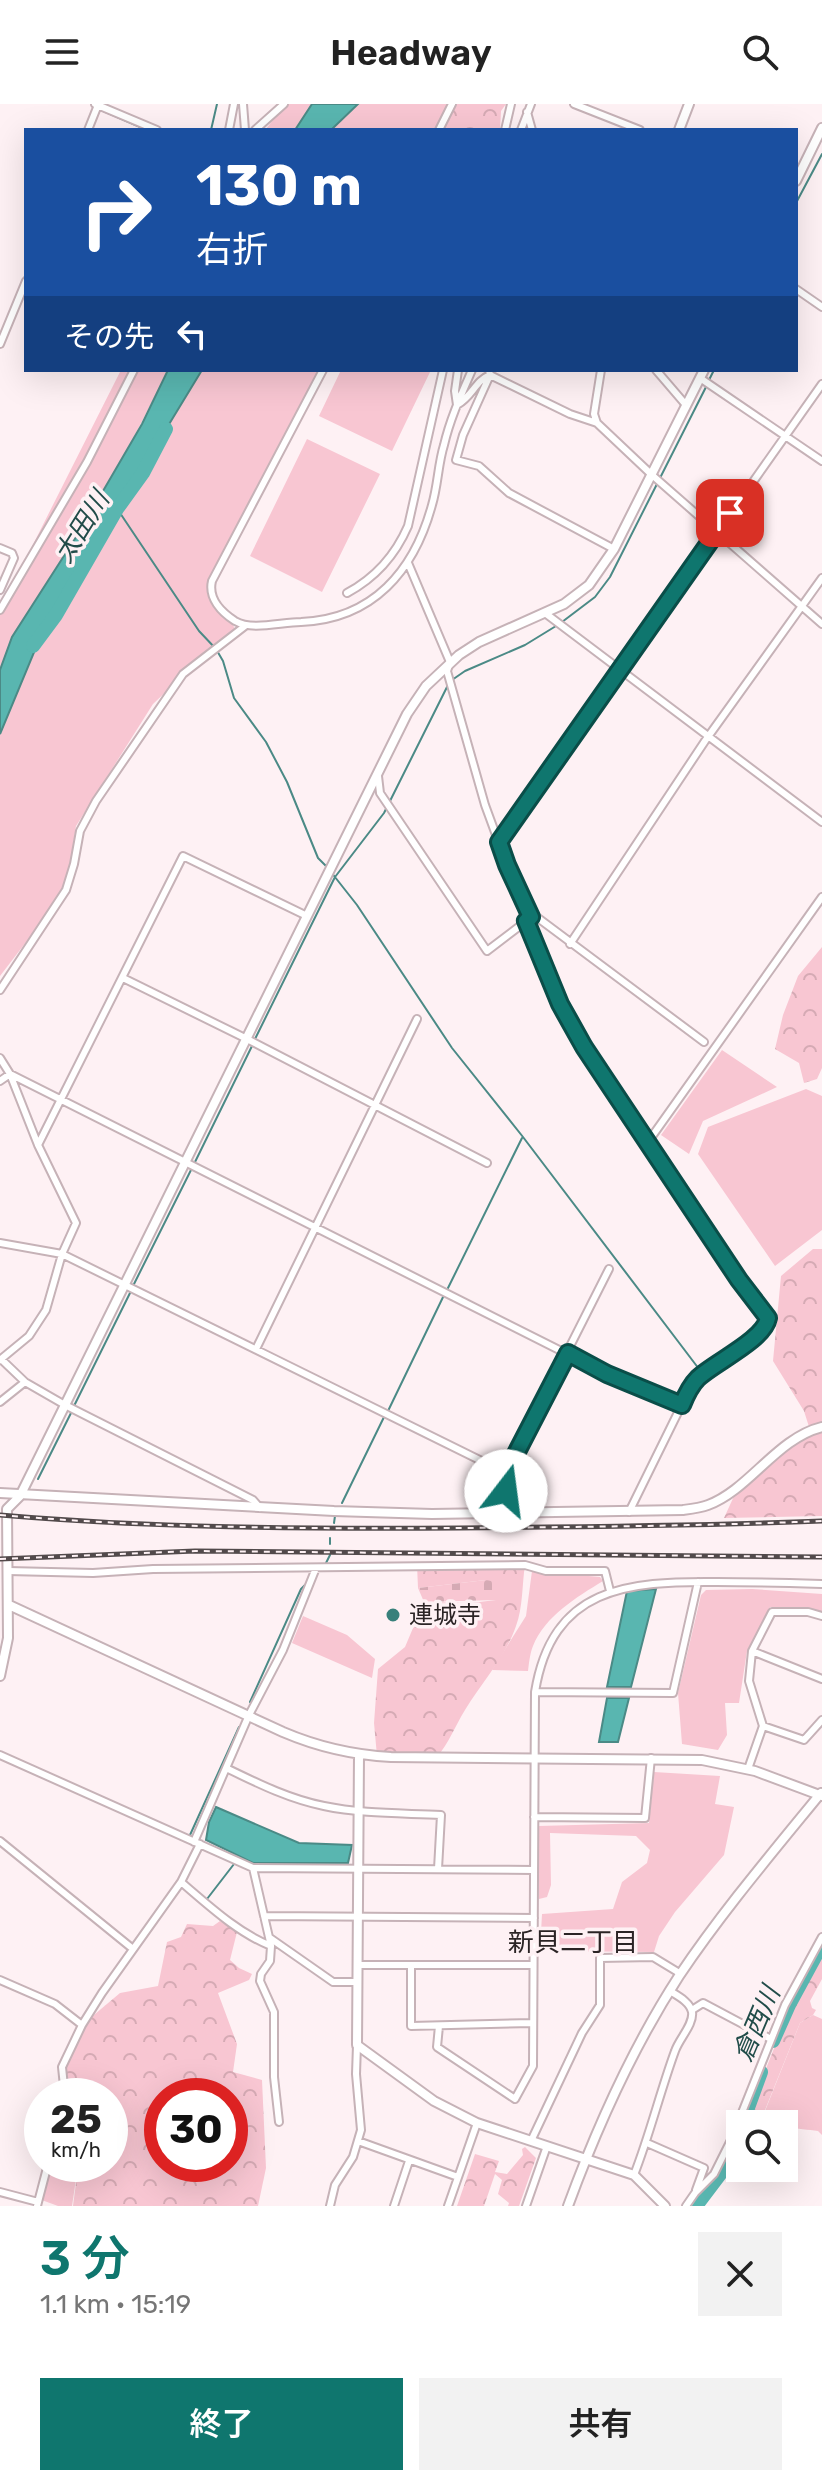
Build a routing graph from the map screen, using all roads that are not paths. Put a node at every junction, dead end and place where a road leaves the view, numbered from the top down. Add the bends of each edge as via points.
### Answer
1 (96, 104) edge
2 (234, 104) edge
3 (243, 104) edge
4 (284, 104) edge
5 (452, 104) edge
6 (511, 104) edge
7 (574, 104) edge
8 (601, 104) edge
9 (689, 104) edge
10 (528, 106) edge
11 (597, 113) junction
12 (89, 128) edge
13 (152, 128) edge
14 (229, 128) edge
15 (245, 128) edge
16 (257, 128) edge
17 (440, 128) edge
18 (505, 128) edge
19 (522, 128) edge
20 (532, 128) edge
21 (635, 128) edge
22 (680, 128) edge
23 (822, 128) edge
24 (798, 177) edge
25 (24, 286) edge
26 (798, 290) edge
27 (822, 307) edge
28 (0, 344) edge
29 (133, 372) edge
30 (322, 372) edge
31 (443, 372) edge
32 (458, 372) edge
33 (471, 372) edge
34 (490, 372) edge
35 (601, 372) edge
36 (658, 372) edge
37 (702, 374) edge
38 (822, 384) edge
39 (457, 405) junction
40 (686, 405) junction
41 (597, 423) junction
42 (786, 435) junction
43 (822, 461) edge
44 (652, 475) junction
45 (717, 531) junction
46 (0, 548) edge
47 (614, 549) junction
48 (408, 563) junction
49 (822, 578) edge
50 (0, 590) edge
51 (347, 593) dead end
52 (803, 607) junction
53 (0, 609) edge
54 (545, 613) junction
55 (822, 624) edge
56 (245, 626) junction
57 (450, 662) junction
58 (621, 671) junction
59 (708, 736) junction
60 (378, 773) junction
61 (822, 822) edge
62 (499, 842) junction
63 (822, 897) edge
64 (307, 916) junction
65 (529, 919) junction
66 (570, 944) junction
67 (123, 978) junction
68 (0, 990) edge
69 (417, 1019) dead end
70 (247, 1039) junction
71 (704, 1042) dead end
72 (0, 1058) edge
73 (10, 1074) junction
74 (0, 1081) edge
75 (61, 1100) junction
76 (376, 1106) junction
77 (648, 1142) junction
78 (38, 1145) junction
79 (186, 1163) junction
80 (487, 1163) dead end
81 (316, 1227) junction
82 (0, 1243) edge
83 (62, 1254) junction
84 (609, 1269) dead end
85 (126, 1284) junction
86 (256, 1349) junction
87 (568, 1353) junction
88 (1, 1359) edge
89 (25, 1382) junction
90 (0, 1402) edge
91 (65, 1405) junction
92 (682, 1405) junction
93 (822, 1427) edge
94 (506, 1473) junction
95 (506, 1491) dead end
96 (0, 1493) edge
97 (20, 1496) junction
98 (0, 1501) edge
99 (260, 1508) junction
100 (7, 1509) junction
101 (629, 1512) junction
102 (316, 1568) junction
103 (6, 1574) edge
104 (698, 1582) junction
105 (822, 1584) edge
106 (610, 1591) junction
107 (9, 1605) junction
108 (822, 1616) edge
109 (752, 1651) junction
110 (0, 1676) edge
111 (822, 1679) edge
112 (535, 1692) junction
113 (249, 1715) junction
114 (822, 1720) edge
115 (763, 1726) junction
116 (0, 1755) edge
117 (359, 1755) junction
118 (536, 1758) junction
119 (651, 1758) junction
120 (226, 1768) junction
121 (748, 1769) junction
122 (821, 1795) edge
123 (359, 1812) junction
124 (534, 1817) junction
125 (0, 1841) edge
126 (197, 1843) junction
127 (253, 1868) junction
128 (359, 1868) junction
129 (438, 1869) junction
130 (534, 1870) junction
131 (181, 1882) junction
132 (264, 1916) junction
133 (358, 1917) junction
134 (534, 1918) junction
135 (822, 1937) edge
136 (270, 1942) junction
137 (133, 1949) junction
138 (358, 1965) junction
139 (533, 1965) junction
140 (411, 1966) junction
141 (681, 1974) junction
142 (0, 1980) edge
143 (358, 1982) junction
144 (670, 1991) junction
145 (692, 2010) junction
146 (533, 2023) junction
147 (82, 2025) junction
148 (439, 2026) junction
149 (769, 2038) junction
150 (357, 2045) junction
151 (63, 2078) edge
152 (279, 2122) dead end
153 (477, 2123) junction
154 (358, 2141) junction
155 (531, 2141) junction
156 (647, 2143) junction
157 (547, 2146) junction
158 (586, 2158) junction
159 (409, 2161) junction
160 (634, 2175) junction
161 (458, 2177) junction
162 (43, 2182) edge
163 (0, 2192) edge
164 (695, 2193) junction
165 (37, 2204) edge
166 (330, 2206) edge
167 (394, 2206) edge
168 (448, 2206) edge
169 (526, 2206) edge
170 (568, 2206) edge
171 (665, 2206) edge
172 (686, 2206) edge

1 - 12 street
1 - 13 street
2 - 14 street
3 - 15 street
4 - 16 street
5 - 17 street
6 - 18 street
7 - 11 street
8 - 11 street
9 - 22 street
10 - 19 street
10 - 20 street
11 - 21 street
23 - 24 street
25 - 28 street
26 - 27 street
29 - 53 street
30 - 56 street via 212,581 221,611
31 - 51 street via 408,526 382,568
32 - 39 street
33 - 39 street
34 - 39 street
34 - 41 street
34 - 47 street via 456,460 479,466 509,493
35 - 41 street
36 - 40 street
37 - 40 street
37 - 42 street
38 - 42 street
39 - 48 street via 424,531
40 - 44 street
41 - 44 street
42 - 43 street
42 - 45 street
44 - 45 street
44 - 47 street
45 - 52 street
45 - 58 street
46 - 50 street via 14,558
47 - 54 street via 589,585
48 - 56 street via 378,594 335,618
48 - 57 street
49 - 52 street
52 - 55 street
52 - 59 street
54 - 57 street via 479,642
54 - 58 street
56 - 68 street via 183,674 96,801 80,831 66,890
57 - 60 street via 417,698
57 - 62 street via 447,671 469,753
58 - 59 street
58 - 62 street
59 - 61 street
59 - 66 street
60 - 64 street
60 - 65 street via 380,793 487,951
62 - 65 street
63 - 77 street
64 - 67 street via 183,856
64 - 70 street
65 - 66 street via 534,915
65 - 77 street via 560,1004
66 - 71 street
67 - 70 street
67 - 75 street
69 - 76 street
70 - 76 street
70 - 79 street
72 - 73 street
73 - 74 street
73 - 75 street
73 - 78 street
75 - 78 street
75 - 79 street
76 - 80 street
76 - 81 street
77 - 92 street via 768,1318 765,1327 699,1377
78 - 83 street via 76,1223
79 - 81 street
79 - 85 street
81 - 86 street
81 - 87 street
82 - 83 street
83 - 85 street
83 - 88 street via 46,1310 29,1336
84 - 87 street
85 - 86 street
85 - 91 street
86 - 94 street
87 - 92 street
87 - 94 street
88 - 89 street
89 - 90 street
89 - 91 street
91 - 97 street
91 - 99 street
92 - 101 street
93 - 101 street via 796,1438 708,1505
94 - 95 street
96 - 97 street
97 - 99 street
97 - 100 street
98 - 100 street
99 - 101 street via 432,1514
100 - 103 street
102 - 103 street
102 - 106 street via 525,1565 546,1571 605,1571
102 - 113 street
103 - 107 street
104 - 105 street
104 - 106 street
104 - 112 street via 673,1693
106 - 112 street via 573,1613 552,1637
107 - 110 street
107 - 113 street
108 - 109 street via 772,1612
109 - 111 street
109 - 115 street via 749,1681
112 - 118 street
113 - 117 street via 305,1741
113 - 120 street
114 - 115 street via 804,1740
115 - 121 street
116 - 126 street
117 - 118 street
117 - 123 street
118 - 119 street
118 - 124 street
119 - 121 street
119 - 124 street via 645,1818
120 - 123 street via 286,1795
120 - 126 street
121 - 122 street
122 - 141 street via 760,1865
123 - 128 street
123 - 129 street via 441,1815
124 - 130 street
125 - 137 street
126 - 127 street
126 - 131 street
127 - 128 street
127 - 132 street
128 - 129 street
128 - 133 street
129 - 130 street
130 - 134 street
131 - 136 street via 232,1922
131 - 137 street
132 - 133 street
132 - 136 street
133 - 134 street
133 - 138 street
134 - 139 street
135 - 149 street
136 - 143 street via 333,1982
136 - 152 street via 270,1961 260,1981 274,2012
137 - 147 street
138 - 140 street
138 - 143 street
139 - 140 street
139 - 146 street
140 - 148 street via 411,2026
141 - 144 street
141 - 155 street via 653,1957 600,1958 600,2005
142 - 147 street via 55,2004
143 - 150 street
144 - 145 street
144 - 158 street
145 - 149 street via 703,2003
145 - 156 street
146 - 148 street
146 - 148 street via 533,2066 515,2099 437,2047
147 - 151 street via 62,2067
149 - 164 street via 731,2140 714,2174
150 - 153 street via 434,2101
150 - 154 street
153 - 155 street
153 - 161 street
154 - 159 street
154 - 166 street
155 - 157 street
156 - 160 street
156 - 164 street via 704,2168
157 - 158 street
157 - 169 street
158 - 160 street
158 - 170 street
159 - 161 street
159 - 167 street
160 - 171 street
161 - 168 street
162 - 165 street
163 - 165 street
164 - 172 street

